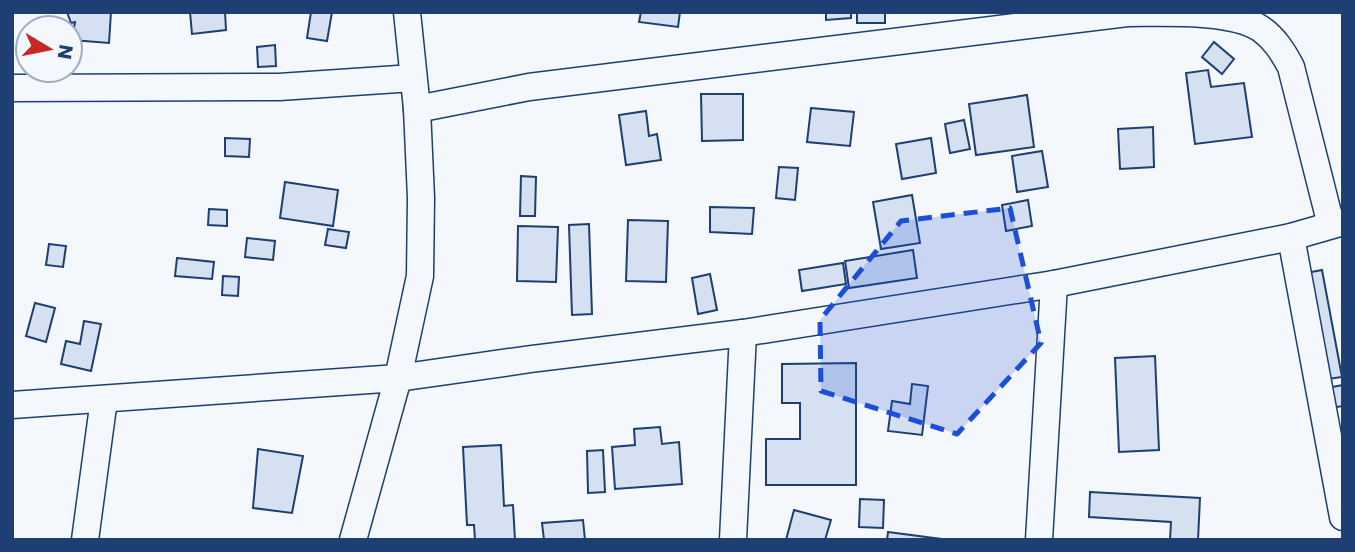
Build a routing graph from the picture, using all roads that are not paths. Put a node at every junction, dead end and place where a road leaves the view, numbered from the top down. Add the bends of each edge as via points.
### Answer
1 (407, 12) edge
2 (413, 78) junction
3 (12, 88) edge
4 (417, 109) junction
5 (1337, 224) edge
6 (1291, 237) junction
7 (1054, 284) junction
8 (743, 333) junction
9 (398, 378) junction
10 (104, 399) junction
11 (12, 405) edge
12 (1343, 517) edge
13 (85, 540) edge
14 (353, 540) edge
15 (733, 540) edge
16 (1039, 540) edge

1 - 2 street
2 - 3 street via 279,87
2 - 4 street
4 - 5 street via 557,84 1127,13 1232,18 1260,27 1280,46 1291,67
4 - 9 street via 420,276
5 - 6 street
6 - 7 street
6 - 12 street
7 - 8 street
7 - 16 street
8 - 9 street
8 - 15 street
9 - 10 street
9 - 14 street
10 - 11 street
10 - 13 street

